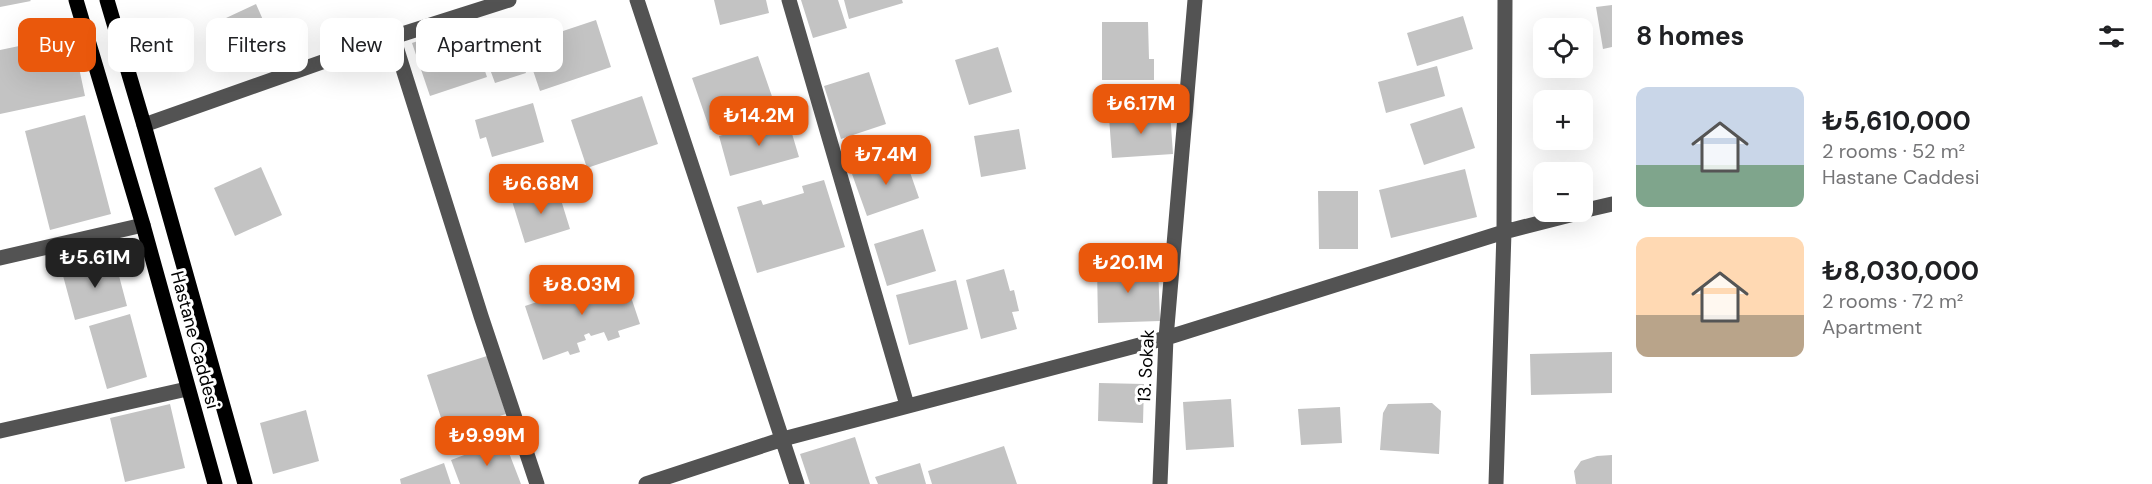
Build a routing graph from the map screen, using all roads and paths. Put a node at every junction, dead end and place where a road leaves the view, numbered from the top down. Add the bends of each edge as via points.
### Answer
1 (76, 0) edge
2 (107, 0) edge
3 (509, 0) edge
4 (637, 0) edge
5 (789, 0) edge
6 (1195, 0) edge
7 (1505, 0) edge
8 (404, 33) edge
9 (320, 63) edge
10 (404, 72) edge
11 (144, 125) junction
12 (1612, 204) edge
13 (1593, 208) edge
14 (1541, 222) edge
15 (143, 225) junction
16 (1504, 232) junction
17 (0, 258) edge
18 (1167, 338) junction
19 (188, 389) junction
20 (907, 405) junction
21 (0, 430) edge
22 (783, 439) junction
23 (215, 484) edge
24 (245, 484) edge
25 (537, 484) edge
26 (646, 484) edge
27 (797, 484) edge
28 (1160, 484) edge
29 (1496, 484) edge

1 - 15 main road, Hastane Caddesi
2 - 11 main road, Hastane Caddesi
3 - 8 street
4 - 22 street
5 - 20 street
6 - 18 street, 13. Sokak
7 - 16 street
9 - 11 street
10 - 25 street
11 - 24 main road, Hastane Caddesi
12 - 13 street
14 - 16 street
15 - 17 street
15 - 19 main road, Hastane Caddesi
16 - 18 street
16 - 29 street
18 - 20 street
18 - 28 street, 13. Sokak
19 - 21 street
19 - 23 main road, Hastane Caddesi
20 - 22 street
22 - 26 street
22 - 27 street

